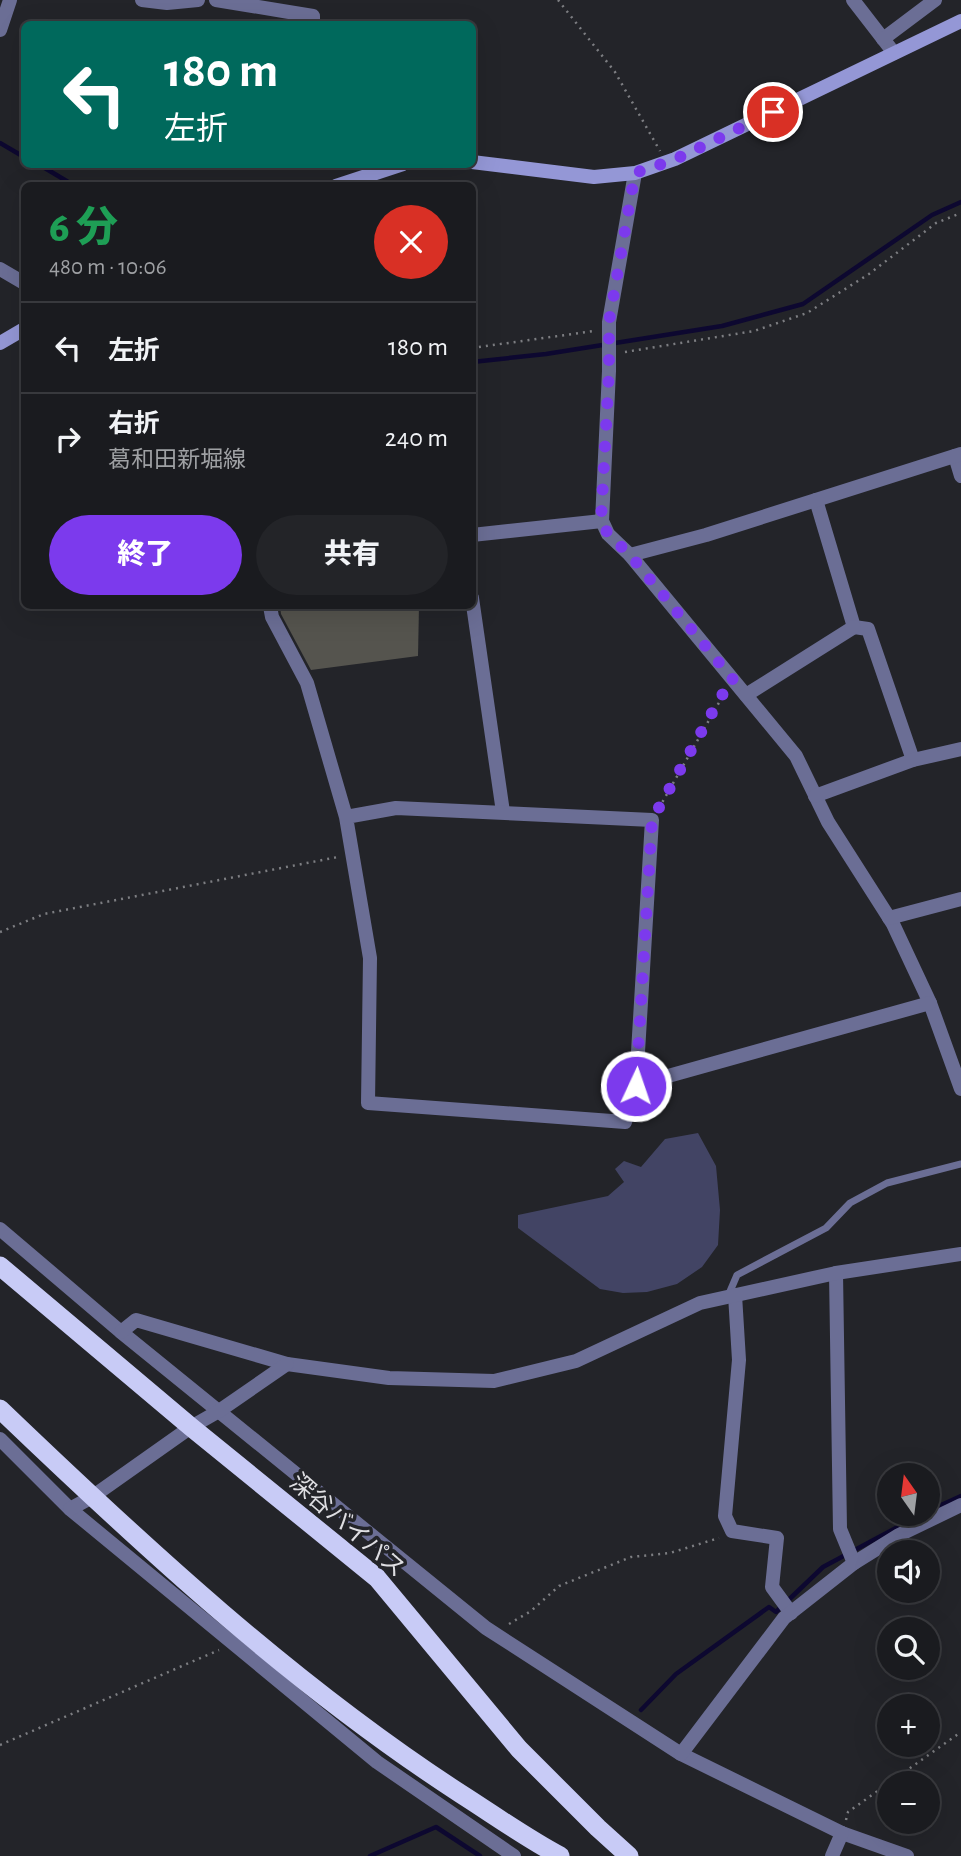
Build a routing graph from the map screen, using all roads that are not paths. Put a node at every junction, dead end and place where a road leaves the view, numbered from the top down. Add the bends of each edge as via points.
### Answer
1 (10, 0) edge
2 (142, 0) edge
3 (198, 0) edge
4 (216, 0) edge
5 (853, 0) edge
6 (935, 0) edge
7 (313, 21) edge
8 (961, 21) edge
9 (0, 30) edge
10 (883, 39) junction
11 (894, 53) junction
12 (476, 162) edge
13 (391, 168) edge
14 (635, 173) junction
15 (348, 182) edge
16 (0, 269) edge
17 (21, 281) edge
18 (21, 331) edge
19 (0, 343) edge
20 (958, 455) edge
21 (961, 476) edge
22 (816, 500) junction
23 (601, 521) junction
24 (476, 535) edge
25 (630, 555) junction
26 (271, 609) edge
27 (474, 609) edge
28 (854, 627) junction
29 (746, 695) junction
30 (961, 749) edge
31 (913, 760) junction
32 (815, 796) junction
33 (503, 813) junction
34 (345, 817) junction
35 (961, 899) edge
36 (889, 918) junction
37 (930, 1003) junction
38 (960, 1083) edge
39 (636, 1086) junction
40 (961, 1164) edge
41 (0, 1229) edge
42 (961, 1254) edge
43 (0, 1266) edge
44 (836, 1273) junction
45 (731, 1296) junction
46 (121, 1332) junction
47 (287, 1364) junction
48 (0, 1409) edge
49 (219, 1411) junction
50 (191, 1427) junction
51 (0, 1439) edge
52 (92, 1497) junction
53 (961, 1506) edge
54 (70, 1508) junction
55 (854, 1562) junction
56 (791, 1613) junction
57 (681, 1754) junction
58 (842, 1833) junction
59 (514, 1856) edge
60 (560, 1856) edge
61 (629, 1856) edge
62 (832, 1856) edge
63 (906, 1856) edge

1 - 9 street
2 - 3 street
4 - 7 street via 313,16
5 - 10 street
6 - 10 street
8 - 11 main road
10 - 11 street
11 - 14 main road
12 - 14 main road via 594,177
13 - 15 main road
14 - 23 street via 609,331
16 - 17 street
18 - 19 main road
20 - 21 street
20 - 22 street
22 - 25 street
22 - 28 street
23 - 24 street
23 - 25 street
25 - 29 street
26 - 34 street via 307,683
27 - 33 street
28 - 29 street
28 - 31 street via 868,629
29 - 32 street via 796,756
30 - 31 street
31 - 32 street
32 - 36 street
33 - 34 street via 396,808
33 - 39 street via 652,820
34 - 39 street via 370,958 368,1103 625,1122
35 - 36 street
36 - 37 street
37 - 38 street
37 - 39 street
40 - 45 lane via 887,1184 850,1203 826,1228 737,1275
41 - 46 street
42 - 44 street
43 - 50 highway, 深谷バイパス
44 - 45 street
44 - 55 street via 840,1528
45 - 47 street via 700,1303 576,1362 494,1381 389,1378
45 - 56 street via 739,1360 725,1516 732,1531 777,1538 772,1587
46 - 47 street via 136,1320
46 - 49 street
47 - 49 street
48 - 52 highway
49 - 50 street
49 - 57 street via 495,1633
50 - 52 street
50 - 61 highway, 深谷バイパス via 377,1578 519,1749
51 - 54 street
52 - 54 street
52 - 60 highway via 286,1667 402,1756
53 - 55 street
54 - 59 street via 377,1762
55 - 56 street
56 - 57 street
57 - 58 street
58 - 62 street
58 - 63 street

